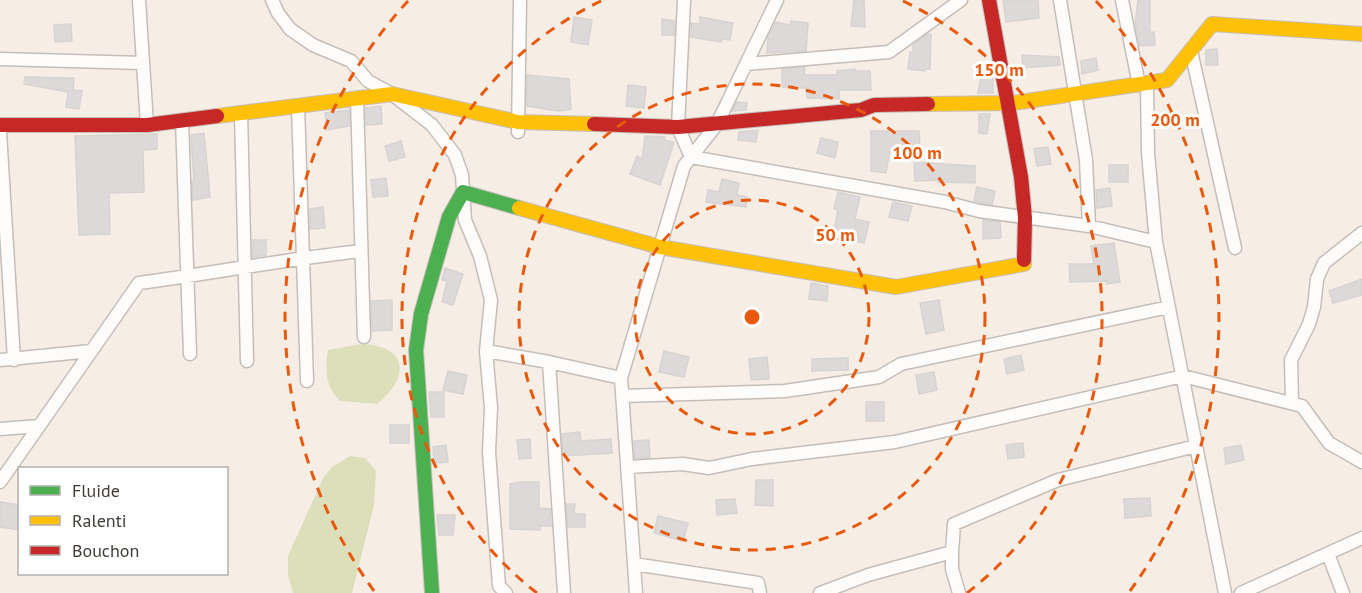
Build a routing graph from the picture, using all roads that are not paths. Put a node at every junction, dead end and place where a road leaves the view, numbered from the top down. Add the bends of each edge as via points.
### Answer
1 (139, 0) edge
2 (272, 0) edge
3 (520, 0) edge
4 (684, 0) edge
5 (777, 0) edge
6 (961, 0) edge
7 (989, 0) edge
8 (1060, 0) edge
9 (1122, 0) edge
10 (1362, 34) edge
11 (1191, 51) junction
12 (0, 59) edge
13 (143, 63) junction
14 (746, 64) junction
15 (1143, 85) junction
16 (392, 94) junction
17 (1075, 94) junction
18 (357, 98) junction
19 (1008, 103) junction
20 (298, 106) junction
21 (242, 113) junction
22 (182, 121) junction
23 (717, 124) junction
24 (0, 125) edge
25 (147, 125) junction
26 (518, 127) junction
27 (678, 127) junction
28 (0, 132) edge
29 (691, 157) junction
30 (463, 192) junction
31 (1025, 218) junction
32 (1089, 226) junction
33 (1362, 233) edge
34 (1156, 242) junction
35 (660, 247) junction
36 (1235, 248) dead end
37 (362, 251) junction
38 (303, 257) junction
39 (245, 268) junction
40 (188, 276) junction
41 (1169, 307) junction
42 (364, 337) dead end
43 (91, 351) junction
44 (486, 351) junction
45 (190, 354) dead end
46 (0, 360) edge
47 (15, 360) junction
48 (247, 362) dead end
49 (549, 362) junction
50 (1183, 376) junction
51 (621, 378) junction
52 (308, 381) dead end
53 (622, 396) junction
54 (1292, 404) junction
55 (39, 426) junction
56 (0, 429) edge
57 (1196, 446) junction
58 (1362, 462) edge
59 (627, 467) junction
60 (0, 482) edge
61 (1362, 538) edge
62 (952, 552) junction
63 (1328, 554) junction
64 (634, 564) junction
65 (1267, 588) edge
66 (432, 593) edge
67 (506, 593) edge
68 (564, 593) edge
69 (636, 593) edge
70 (760, 593) edge
71 (820, 593) edge
72 (959, 593) edge
73 (1225, 593) edge
74 (1241, 593) edge
75 (1343, 593) edge

1 - 13 street
2 - 16 street via 290,29 313,45 351,61 368,81
3 - 26 street
4 - 27 street
5 - 14 street
6 - 14 street via 889,52
7 - 19 street
8 - 17 street
9 - 15 street
10 - 11 street via 1212,24
11 - 15 street via 1167,80
11 - 36 street
12 - 13 street
13 - 25 street
14 - 23 street
15 - 17 street
15 - 34 street
16 - 18 street
16 - 26 street
16 - 30 street via 432,125 455,155
17 - 19 street
17 - 32 street via 1086,160
18 - 20 street
18 - 37 street
19 - 23 street via 874,105 861,110
19 - 31 street
20 - 21 street
20 - 38 street
21 - 22 street
21 - 39 street
22 - 25 street
22 - 40 street
23 - 27 street
23 - 29 street
24 - 25 street
26 - 27 street
27 - 29 street
28 - 47 street
29 - 31 street
29 - 35 street via 684,166
30 - 35 street
30 - 44 street via 465,220 480,256 491,300
30 - 66 street via 449,217 421,314 416,350
31 - 32 street
31 - 35 street via 1024,264 896,287
32 - 34 street
33 - 54 street via 1324,263 1317,279 1309,324 1291,360
34 - 41 street
35 - 51 street
37 - 38 street
37 - 42 street
38 - 39 street
38 - 52 street
39 - 40 street
39 - 48 street
40 - 43 street via 139,283
40 - 45 street
41 - 50 street
41 - 53 street via 901,364 879,377 785,391
43 - 47 street
43 - 55 street
44 - 49 street
44 - 67 street via 499,586
46 - 47 street
49 - 51 street
49 - 68 street
50 - 54 street
50 - 57 street
50 - 59 street via 895,442 709,468 683,464
51 - 53 street
53 - 59 street
54 - 58 street via 1302,406 1329,443
55 - 56 street
55 - 60 street
57 - 62 street via 1058,480 954,524
57 - 73 street
59 - 64 street
61 - 63 street
62 - 71 street via 868,574
62 - 72 street
63 - 65 street
63 - 75 street
64 - 69 street
64 - 70 street via 758,583
65 - 74 street

